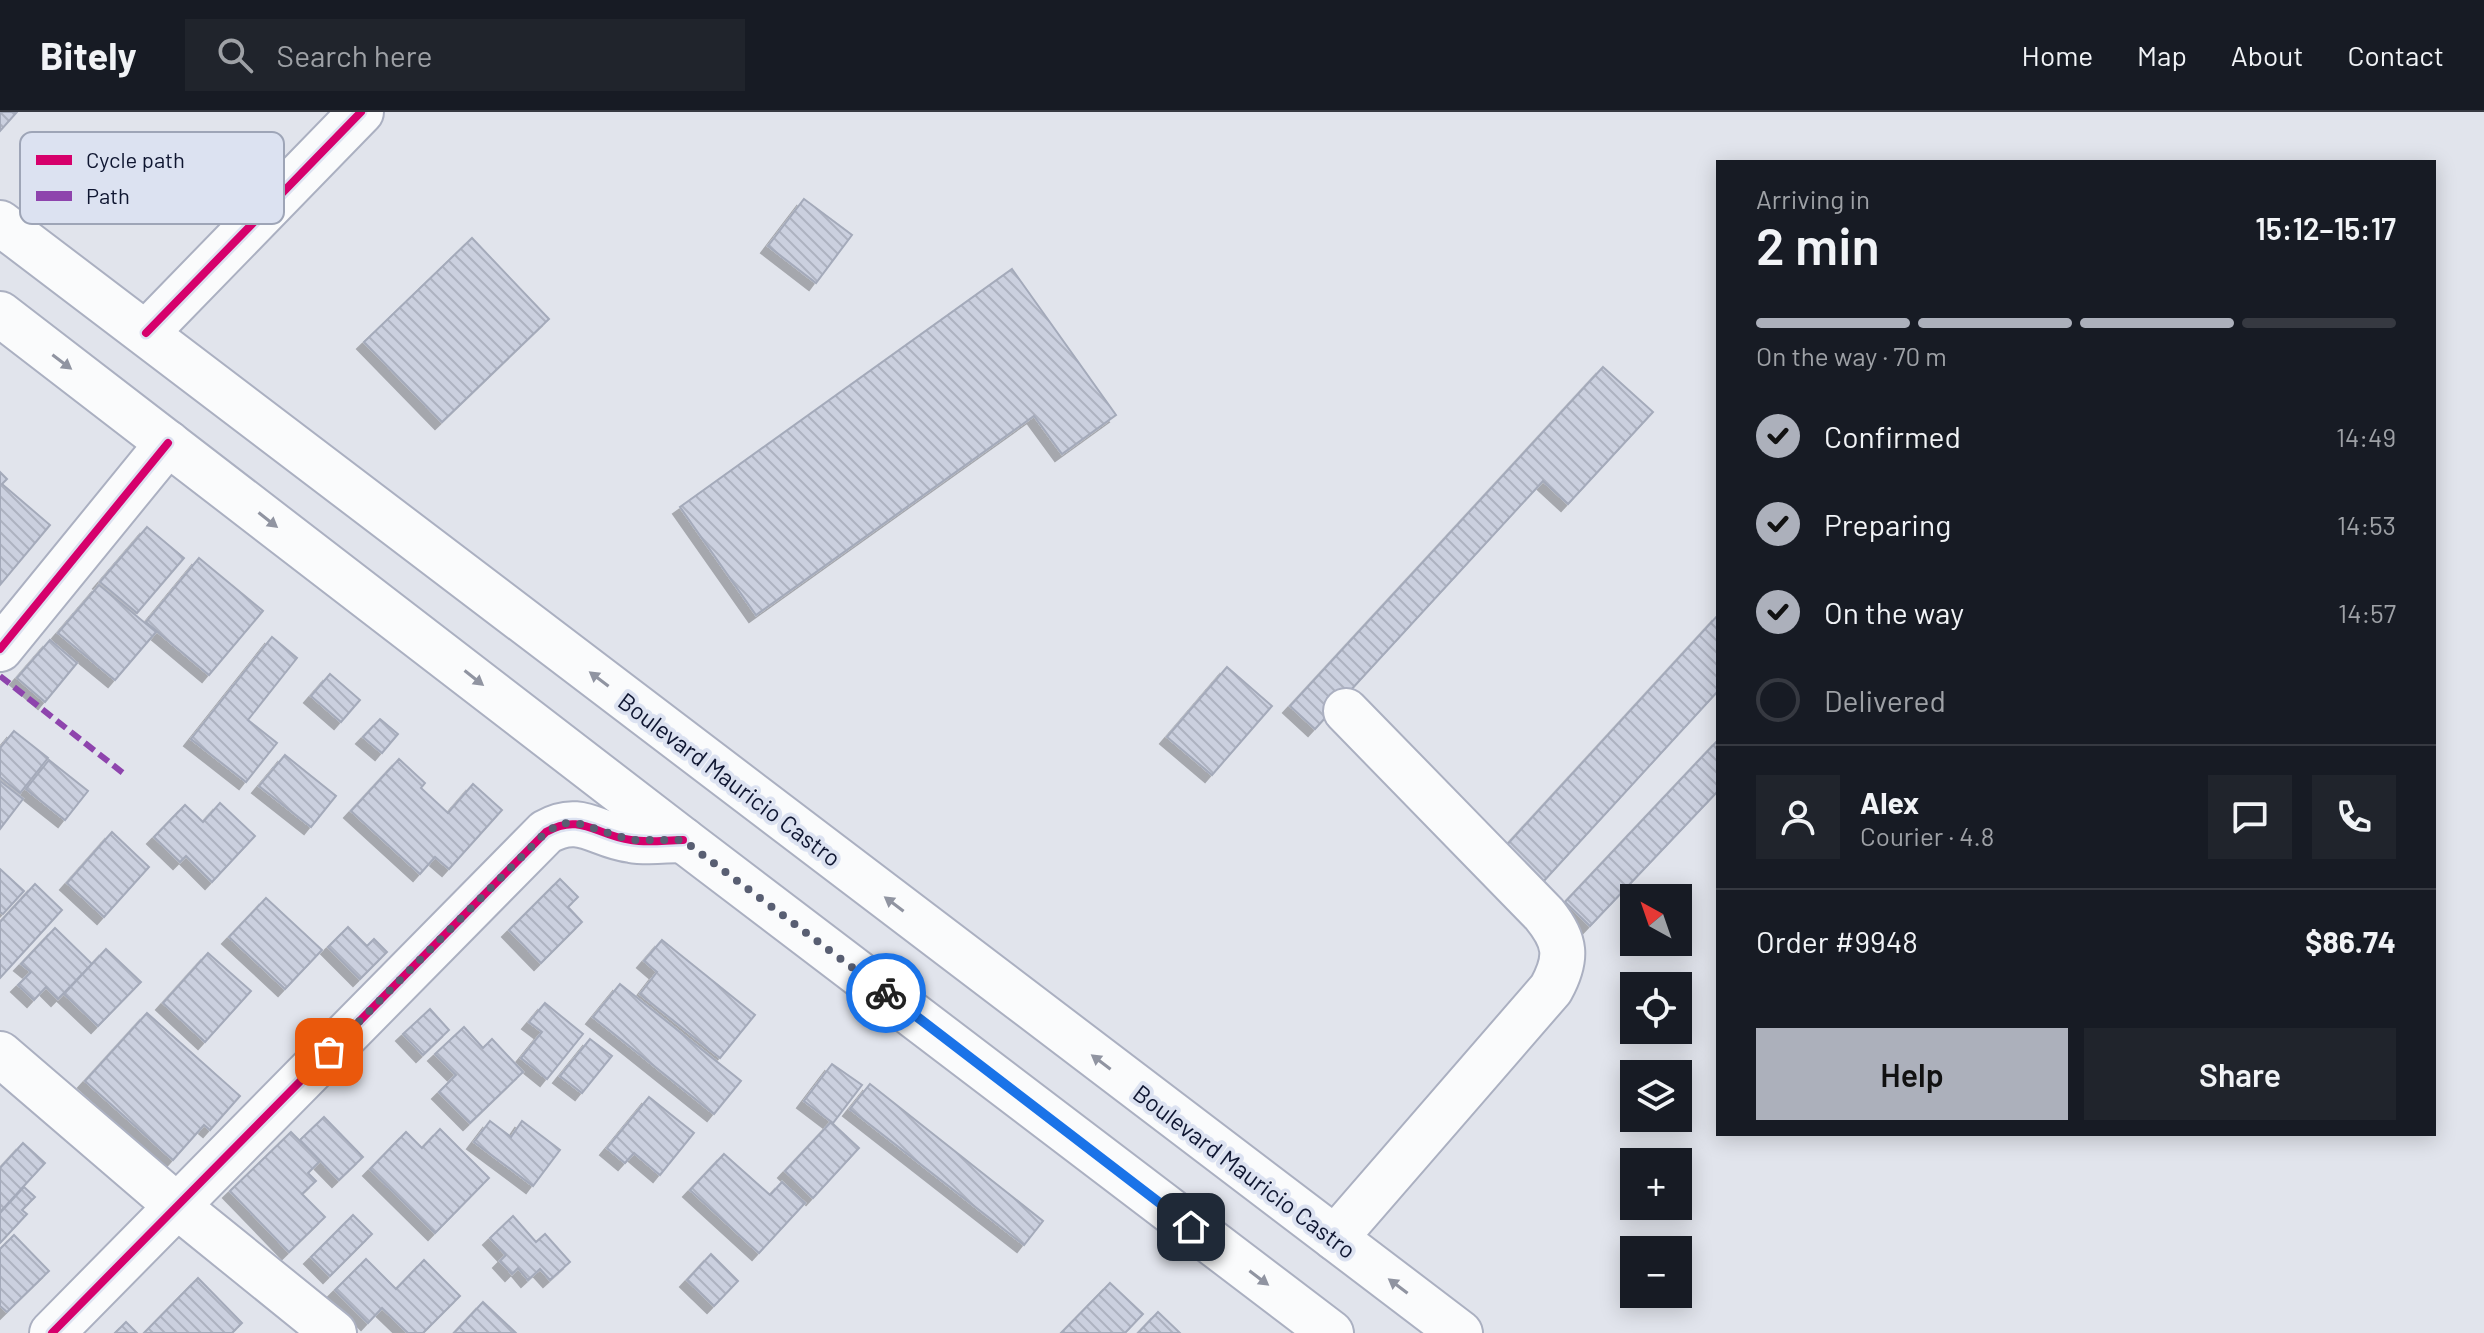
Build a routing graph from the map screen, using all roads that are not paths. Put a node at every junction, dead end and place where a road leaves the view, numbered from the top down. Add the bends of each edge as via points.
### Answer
1 (361, 112) edge
2 (284, 191) edge
3 (0, 223) edge
4 (252, 224) edge
5 (0, 314) edge
6 (146, 333) junction
7 (168, 443) junction
8 (0, 649) edge
9 (1346, 711) dead end
10 (683, 840) junction
11 (0, 1054) edge
12 (177, 1206) junction
13 (1335, 1238) junction
14 (1317, 1329) edge
15 (52, 1333) edge
16 (334, 1333) edge
17 (1460, 1333) edge

1 - 2 main road
3 - 6 main road, Boulevard Mauricio Castro
4 - 6 main road
5 -> 7 main road
13 -> 6 main road, Boulevard Mauricio Castro
7 - 8 main road
7 -> 10 main road
9 - 13 main road via 1544,914 1559,932 1563,947 1551,989
10 - 12 main road via 631,840 580,824 562,823 546,832
10 -> 14 main road
11 - 12 main road
12 - 15 main road
12 - 16 main road
17 -> 13 main road, Boulevard Mauricio Castro

